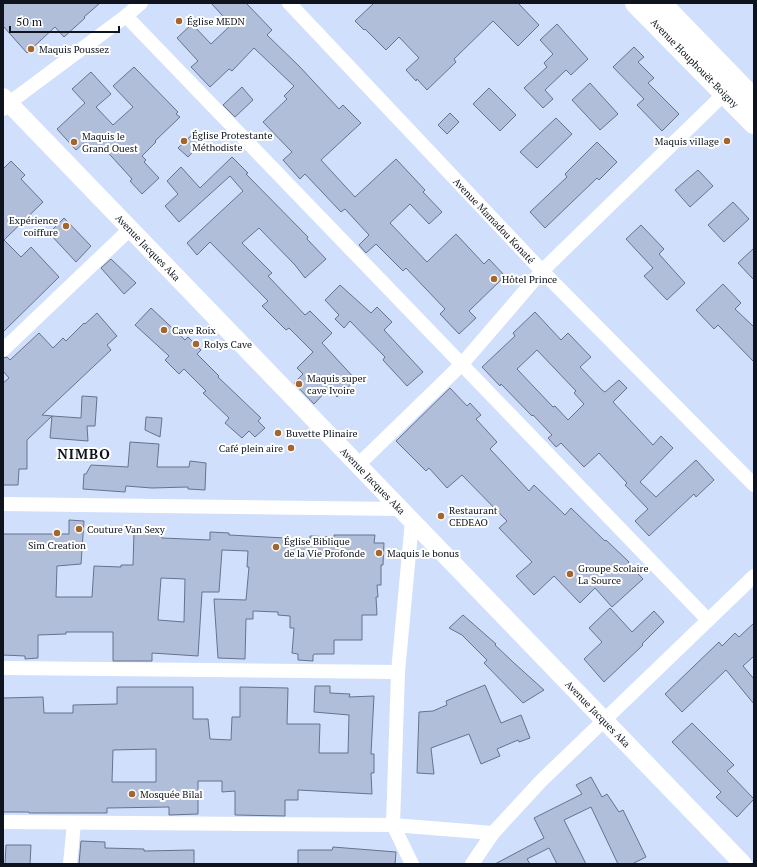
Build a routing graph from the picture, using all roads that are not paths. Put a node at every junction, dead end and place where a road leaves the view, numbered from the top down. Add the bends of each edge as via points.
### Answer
1 (141, 3) edge
2 (288, 3) edge
3 (636, 3) edge
4 (660, 3) edge
5 (126, 16) junction
6 (725, 93) junction
7 (754, 100) edge
8 (5, 103) edge
9 (754, 123) edge
10 (130, 229) junction
11 (542, 271) junction
12 (3, 350) edge
13 (462, 364) junction
14 (358, 465) junction
15 (754, 485) edge
16 (3, 504) edge
17 (406, 515) junction
18 (754, 576) edge
19 (708, 620) junction
20 (3, 668) edge
21 (398, 672) junction
22 (604, 720) junction
23 (3, 822) edge
24 (74, 823) junction
25 (393, 825) junction
26 (493, 833) junction
27 (70, 864) edge
28 (412, 864) edge
29 (472, 864) edge
30 (743, 864) edge

1 - 5 street
2 - 11 street, Avenue Mamadou Konaté
3 - 6 highway, Avenue Houphouët-Boigny
4 - 7 highway, Avenue Houphouët-Boigny
5 - 8 street
5 - 13 street
6 - 9 highway, Avenue Houphouët-Boigny
6 - 11 street
8 - 10 street, Avenue Jacques Aka
10 - 12 street
10 - 14 street, Avenue Jacques Aka
11 - 13 street
11 - 15 street, Avenue Mamadou Konaté
13 - 14 street
13 - 19 street
14 - 17 street, Avenue Jacques Aka
16 - 17 street
17 - 21 street
17 - 22 street, Avenue Jacques Aka
18 - 19 street
19 - 22 street
20 - 21 street
21 - 25 street
22 - 26 street via 541,781
22 - 30 street, Avenue Jacques Aka
23 - 24 street
24 - 25 street
24 - 27 street
25 - 26 street
25 - 28 street
26 - 29 street

